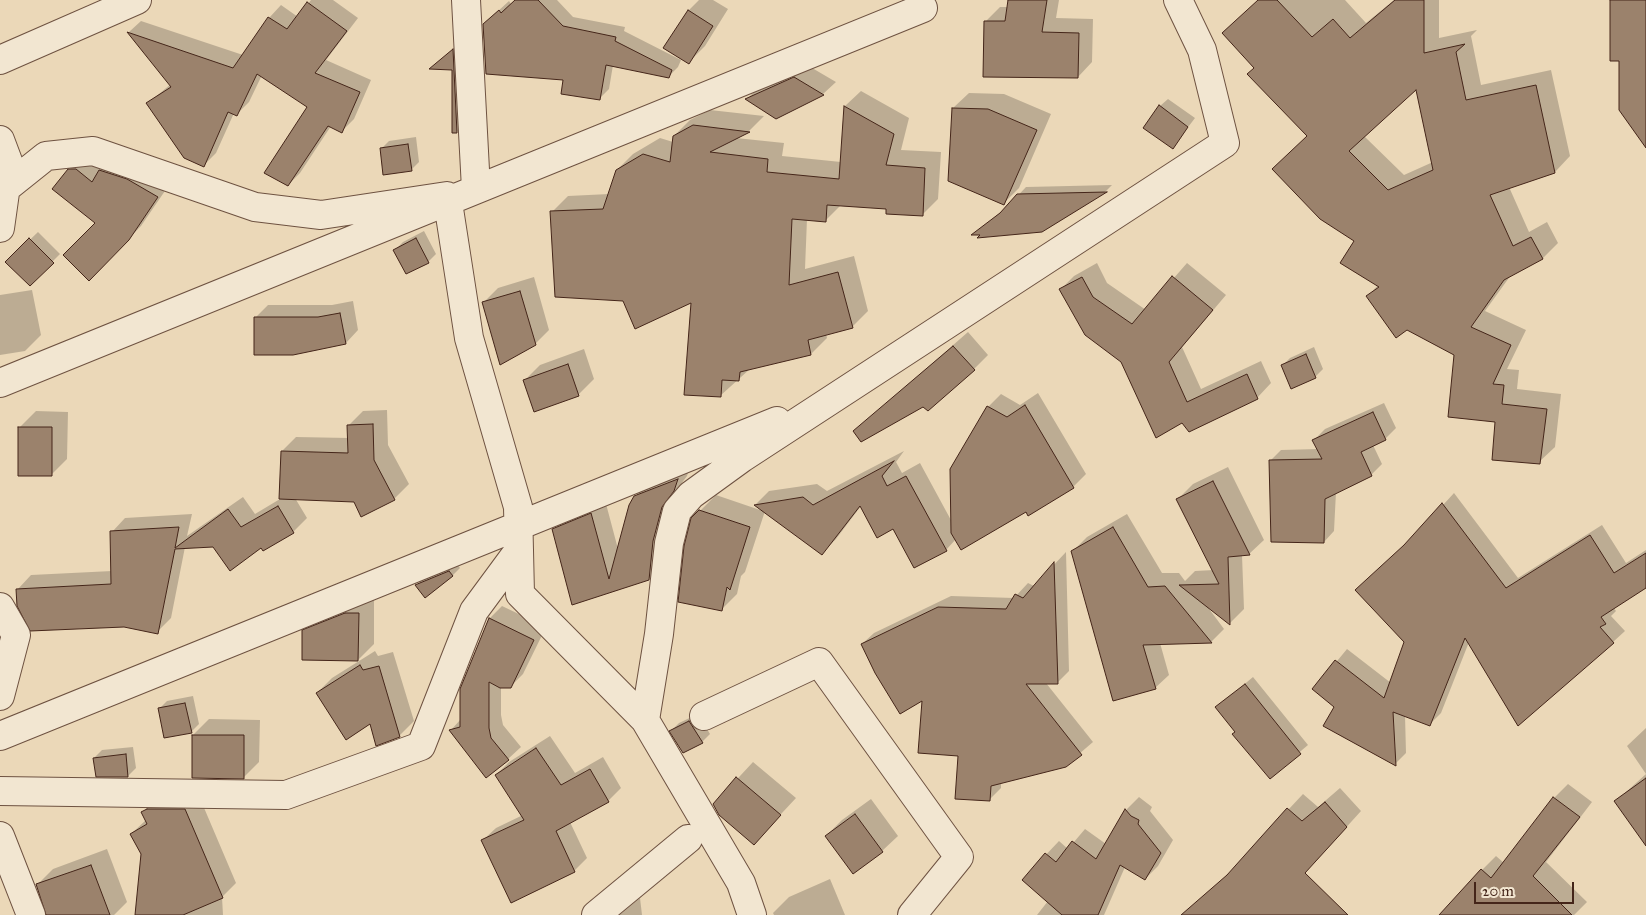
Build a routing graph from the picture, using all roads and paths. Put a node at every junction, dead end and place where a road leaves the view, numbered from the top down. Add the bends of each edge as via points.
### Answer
1 (137, 0) edge
2 (466, 0) edge
3 (1178, 0) edge
4 (923, 8) dead end
5 (0, 60) edge
6 (4, 152) edge
7 (476, 189) junction
8 (0, 228) edge
9 (0, 383) edge
10 (839, 395) junction
11 (519, 550) junction
12 (0, 607) edge
13 (0, 696) edge
14 (704, 716) dead end
15 (645, 720) junction
16 (0, 736) edge
17 (0, 791) edge
18 (0, 836) edge
19 (688, 839) dead end
20 (31, 915) edge
21 (596, 915) edge
22 (752, 915) edge
23 (912, 915) edge

1 - 5 street
2 - 7 street
3 - 10 street via 1202,50 1225,143
4 - 7 street
6 - 8 street
6 - 11 street via 6,188 46,156 93,152 256,207 321,215 447,196 469,338 518,507
7 - 9 street
10 - 15 street via 742,458 691,495 677,510 669,543
10 - 16 street
11 - 15 street via 520,594
11 - 17 street via 474,611 421,746 286,795
12 - 13 street via 16,635
14 - 23 street via 819,662 959,857
15 - 22 street via 741,883
18 - 20 street
19 - 21 street

